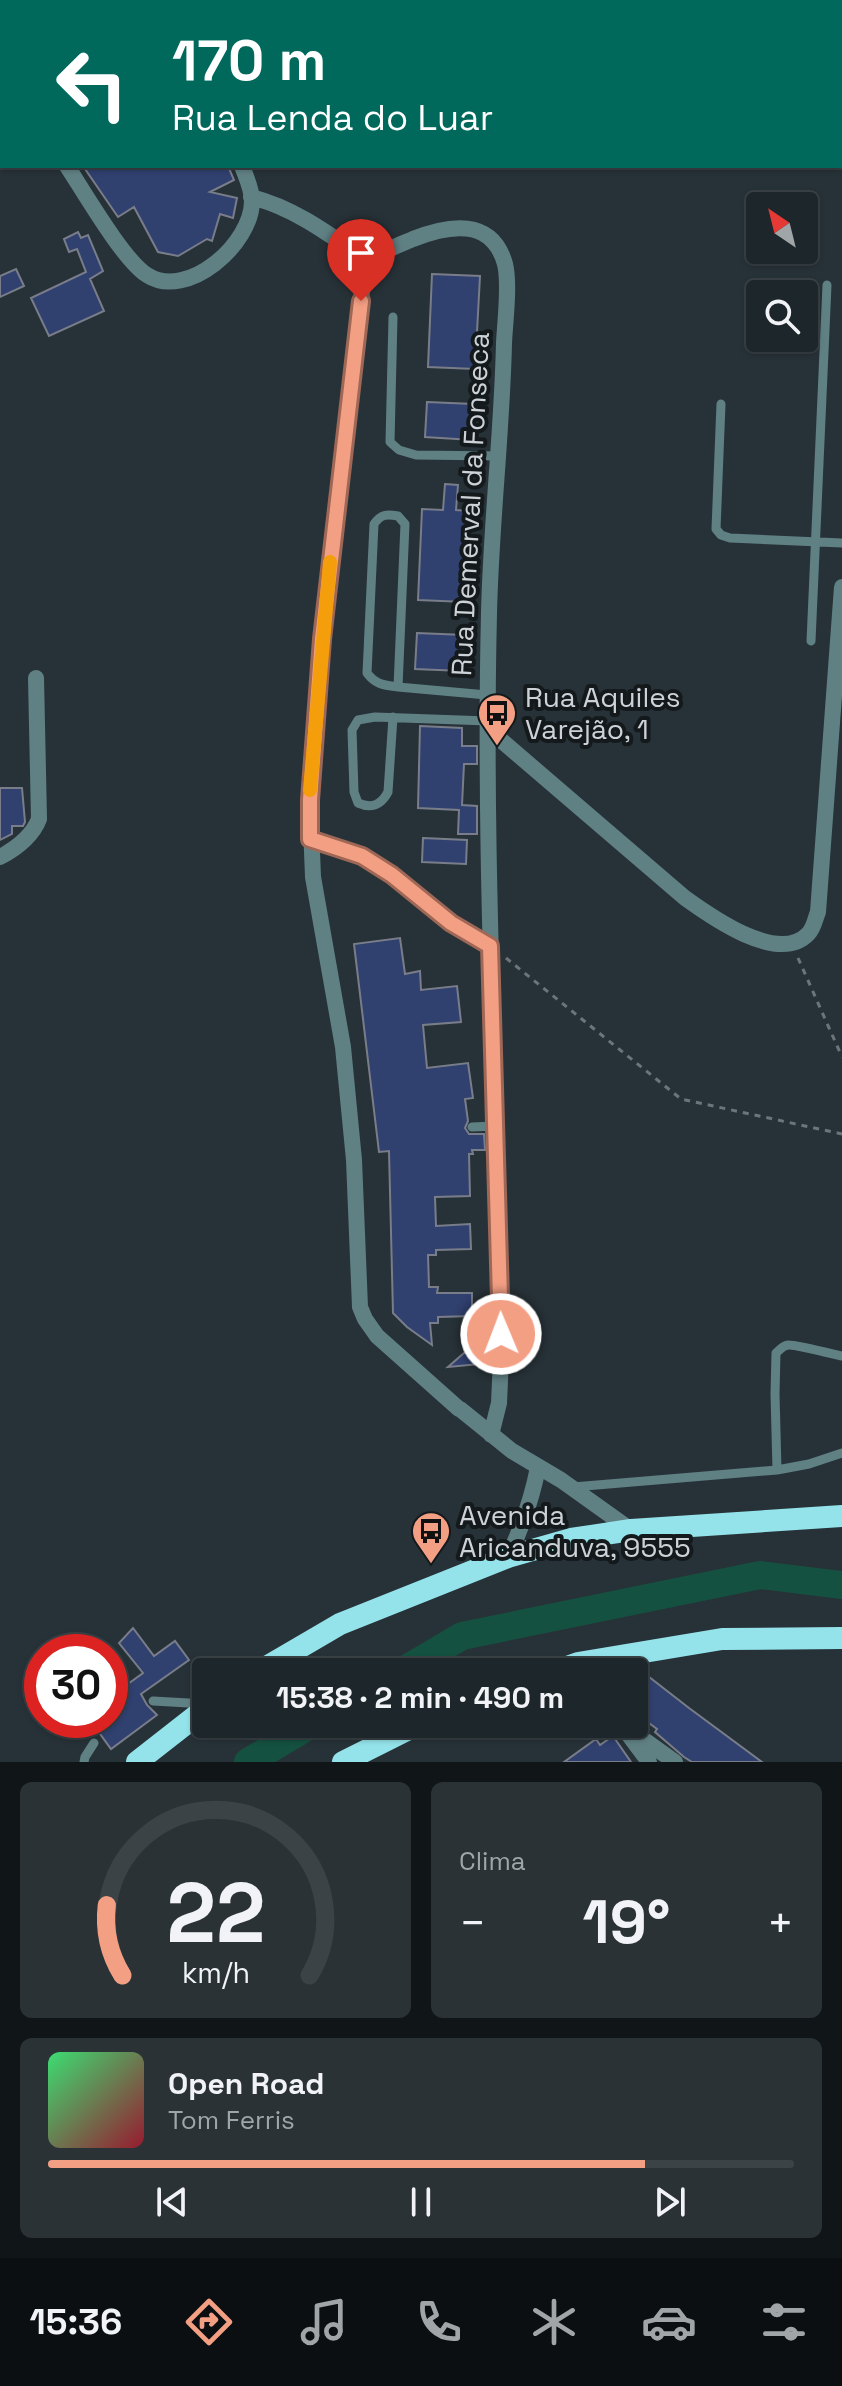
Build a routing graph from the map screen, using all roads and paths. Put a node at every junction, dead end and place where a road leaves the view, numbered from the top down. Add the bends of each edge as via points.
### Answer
1 (68, 168) edge
2 (243, 168) edge
3 (251, 197) junction
4 (372, 264) junction
5 (827, 285) dead end
6 (393, 317) dead end
7 (721, 404) dead end
8 (499, 456) junction
9 (815, 541) junction
10 (842, 543) edge
11 (842, 587) edge
12 (811, 641) dead end
13 (839, 662) edge
14 (36, 678) dead end
15 (398, 687) junction
16 (487, 695) junction
17 (393, 717) junction
18 (488, 725) junction
19 (834, 810) edge
20 (310, 839) junction
21 (0, 857) edge
22 (792, 943) junction
23 (490, 946) junction
24 (842, 1057) edge
25 (495, 1126) junction
26 (472, 1127) dead end
27 (842, 1134) edge
28 (842, 1356) edge
29 (491, 1435) junction
30 (842, 1453) edge
31 (538, 1467) junction
32 (777, 1470) junction
33 (571, 1487) junction
34 (842, 1516) edge
35 (631, 1530) junction
36 (508, 1557) junction
37 (842, 1638) edge
38 (282, 1658) edge
39 (630, 1658) edge
40 (153, 1701) dead end
41 (192, 1705) edge
42 (192, 1717) edge
43 (391, 1738) edge
44 (632, 1738) edge
45 (642, 1738) edge
46 (94, 1743) dead end
47 (84, 1762) edge
48 (137, 1762) edge
49 (343, 1762) edge
50 (649, 1762) edge
51 (675, 1762) edge

1 - 3 street via 136,267 158,281 196,274 226,255 248,219
2 - 3 street
3 - 4 street via 289,209
4 - 8 street, Rua Demerval da Fonseca via 395,246 461,227 476,230 498,248 507,275
4 - 20 street via 358,319 332,536
5 - 9 lane
6 - 8 lane via 390,442 416,455
7 - 9 lane via 716,529 730,538
8 - 16 street, Rua Demerval da Fonseca
9 - 10 lane
9 - 12 lane
11 - 13 street
13 - 19 street
14 - 21 street via 39,819 34,831
15 - 15 lane via 405,524 398,516 383,515 374,524 367,673 380,685
15 - 16 lane
16 - 18 street, Rua Demerval da Fonseca
17 - 17 lane via 388,792 376,806 366,807 354,792 352,730 358,720
17 - 18 lane
18 - 22 street via 718,922 754,939
18 - 23 street, Rua Demerval da Fonseca
19 - 22 street via 818,912 806,936
20 - 23 street via 362,856
20 - 29 street via 343,1047 360,1307 377,1336
22 - 24 path
23 - 25 street, Rua Demerval da Fonseca
23 - 27 path via 681,1099
25 - 26 lane
25 - 29 street, Rua Demerval da Fonseca via 501,1370
28 - 32 lane via 792,1345 776,1353
29 - 31 street
30 - 32 lane
31 - 33 street
31 - 36 street
32 - 33 lane
33 - 35 street
34 - 35 highway
35 - 36 highway via 571,1539
36 - 38 highway via 340,1624
37 - 39 highway via 722,1639
40 - 41 lane
42 - 48 highway
43 - 49 highway
44 - 50 street
45 - 51 street
46 - 47 lane

